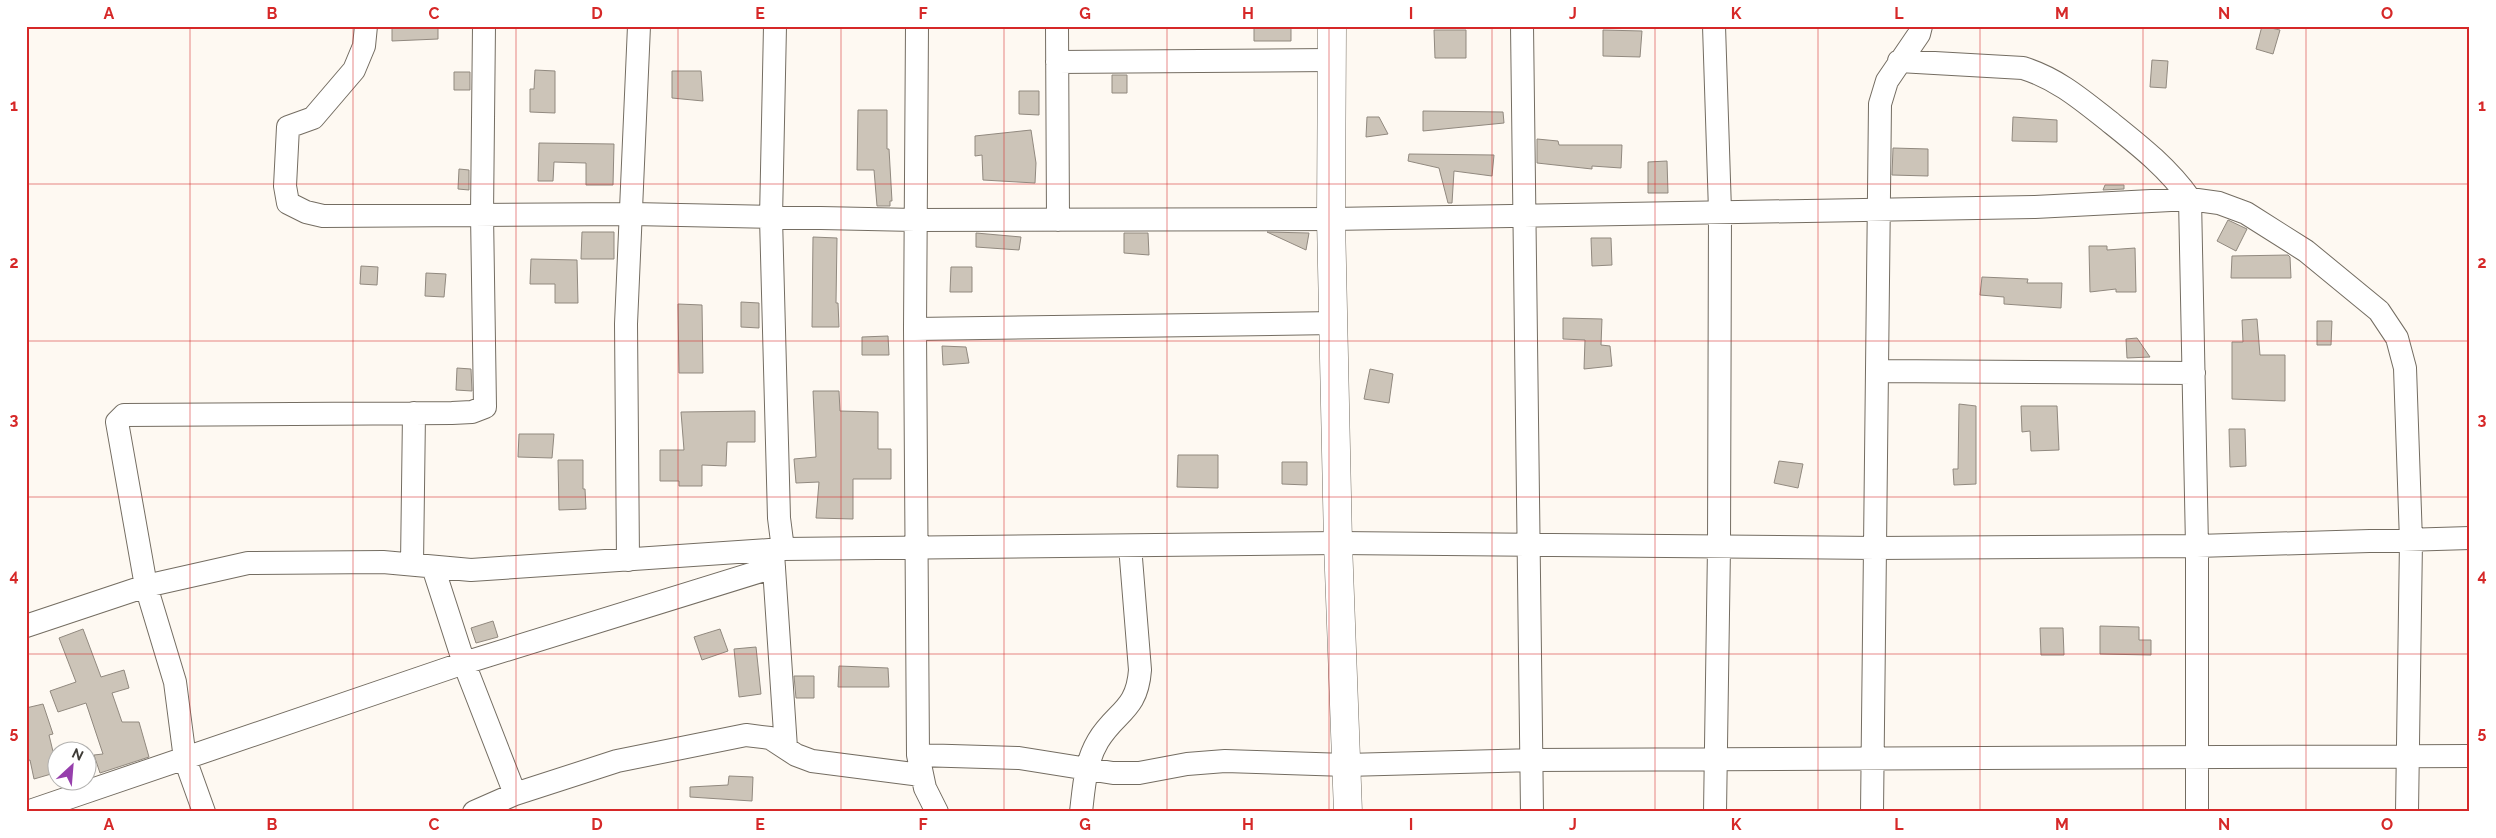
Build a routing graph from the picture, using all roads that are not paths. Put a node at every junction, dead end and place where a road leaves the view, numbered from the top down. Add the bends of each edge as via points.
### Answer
1 (366, 26) edge
2 (484, 26) edge
3 (639, 26) edge
4 (775, 26) edge
5 (917, 26) edge
6 (1057, 26) edge
7 (1332, 26) edge
8 (1522, 26) edge
9 (1714, 26) edge
10 (1921, 26) edge
11 (1330, 60) junction
12 (1057, 62) junction
13 (1899, 62) junction
14 (2190, 199) junction
15 (1879, 209) junction
16 (1720, 211) junction
17 (482, 214) junction
18 (632, 214) junction
19 (1523, 215) junction
20 (771, 218) junction
21 (1331, 219) junction
22 (916, 220) junction
23 (1058, 220) junction
24 (1335, 323) junction
25 (915, 329) junction
26 (1877, 371) junction
27 (2194, 373) junction
28 (414, 413) junction
29 (2470, 538) edge
30 (2411, 541) junction
31 (1338, 543) junction
32 (1130, 546) junction
33 (1528, 546) junction
34 (2197, 546) junction
35 (1719, 547) junction
36 (916, 548) junction
37 (1876, 548) junction
38 (777, 555) junction
39 (628, 560) junction
40 (422, 565) junction
41 (146, 586) junction
42 (26, 626) edge
43 (464, 663) junction
44 (786, 748) junction
45 (2408, 755) junction
46 (2470, 756) edge
47 (2197, 757) junction
48 (1872, 758) junction
49 (185, 759) junction
50 (1716, 759) junction
51 (1531, 760) junction
52 (920, 765) junction
53 (1346, 765) junction
54 (1086, 769) junction
55 (515, 794) junction
56 (27, 812) edge
57 (204, 812) edge
58 (474, 812) edge
59 (937, 812) edge
60 (1081, 812) edge
61 (1348, 812) edge
62 (1532, 812) edge
63 (1715, 812) edge
64 (1872, 812) edge
65 (2197, 812) edge
66 (2406, 812) edge

1 - 17 street via 364,46 354,70 313,118 288,127 285,186 288,202 322,216
2 - 17 street
3 - 18 street
4 - 20 street
5 - 22 street
6 - 12 street
7 - 11 main road
8 - 19 street
9 - 16 street
10 - 13 street
11 - 12 street
11 - 21 main road
12 - 23 street
13 - 14 street via 2023,68 2042,74 2063,85 2154,156 2176,178
13 - 15 street via 1887,81 1880,104
14 - 15 street via 2035,207
14 - 27 street
14 - 30 street via 2219,203 2246,212 2306,251 2379,311 2397,338 2406,368
15 - 16 street
15 - 26 street
16 - 19 street
16 - 35 street
17 - 18 street
17 - 28 street via 486,407 472,412
18 - 20 street
18 - 39 street via 626,324
19 - 21 street
19 - 33 street
20 - 22 street
20 - 38 street via 779,518
21 - 23 street
21 - 24 main road
22 - 23 street
22 - 25 street
24 - 25 street
24 - 31 main road
25 - 36 street
26 - 27 street
26 - 37 street
27 - 34 street
28 - 40 street
28 - 41 street via 124,415 117,422 116,430
29 - 30 street
30 - 34 street
30 - 45 street
31 - 32 street
31 - 33 street
31 - 53 main road
32 - 36 street
32 - 54 street via 1139,688 1126,710 1098,741
33 - 35 street
33 - 51 street
34 - 37 street
34 - 47 street
35 - 37 street
35 - 50 street
36 - 38 street
36 - 52 street
37 - 48 street
38 - 39 street
38 - 43 street
38 - 44 street
39 - 40 street via 471,570
40 - 41 street via 248,563
40 - 43 street
41 - 42 street
41 - 49 street via 175,682
43 - 49 street
43 - 55 street
44 - 52 street via 812,761
44 - 55 street via 770,738 746,735 617,761
45 - 46 street
45 - 47 street
45 - 66 street
47 - 48 street
47 - 65 street
48 - 50 street
48 - 64 street
49 - 56 street
49 - 57 street
50 - 51 street
50 - 63 street
51 - 53 street
51 - 62 street
52 - 54 street via 1019,758
52 - 59 street via 925,788
53 - 54 street via 1225,761 1187,764 1139,774
53 - 61 main road
54 - 60 street
55 - 58 street

